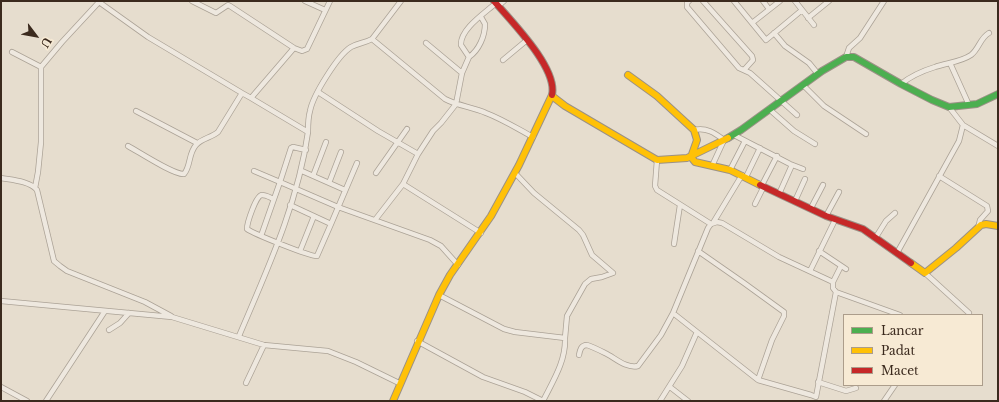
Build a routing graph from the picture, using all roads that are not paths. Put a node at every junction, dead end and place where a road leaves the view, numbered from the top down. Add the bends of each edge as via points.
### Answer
1 (192, 1) edge
2 (304, 1) edge
3 (330, 1) edge
4 (401, 1) edge
5 (504, 1) edge
6 (689, 1) edge
7 (703, 1) edge
8 (734, 1) edge
9 (763, 1) edge
10 (780, 1) edge
11 (795, 1) edge
12 (829, 1) edge
13 (884, 1) edge
14 (100, 2) edge
15 (496, 3) edge
16 (770, 9) junction
17 (326, 10) junction
18 (802, 10) junction
19 (481, 17) junction
20 (808, 18) junction
21 (752, 23) junction
22 (814, 25) dead end
23 (774, 33) junction
24 (989, 33) dead end
25 (372, 39) junction
26 (527, 40) junction
27 (426, 43) dead end
28 (294, 48) junction
29 (12, 52) dead end
30 (469, 57) junction
31 (846, 57) junction
32 (503, 60) dead end
33 (950, 63) junction
34 (42, 67) junction
35 (744, 70) junction
36 (462, 73) junction
37 (818, 74) junction
38 (628, 75) dead end
39 (901, 84) junction
40 (803, 85) junction
41 (318, 92) junction
42 (242, 93) junction
43 (998, 94) edge
44 (552, 96) junction
45 (252, 98) junction
46 (780, 100) junction
47 (456, 104) junction
48 (969, 105) junction
49 (949, 107) junction
50 (769, 109) junction
51 (136, 111) dead end
52 (797, 115) dead end
53 (963, 125) junction
54 (407, 129) dead end
55 (694, 130) junction
56 (308, 132) junction
57 (734, 134) junction
58 (866, 134) dead end
59 (533, 137) junction
60 (724, 140) junction
61 (745, 141) junction
62 (326, 142) dead end
63 (197, 143) junction
64 (397, 143) junction
65 (816, 144) dead end
66 (128, 146) dead end
67 (998, 146) edge
68 (760, 148) junction
69 (306, 150) junction
70 (341, 152) dead end
71 (418, 154) junction
72 (777, 156) junction
73 (691, 157) junction
74 (657, 160) junction
75 (357, 163) dead end
76 (792, 165) junction
77 (712, 166) junction
78 (803, 169) dead end
79 (730, 170) junction
80 (254, 171) dead end
81 (302, 171) junction
82 (376, 173) dead end
83 (515, 173) junction
84 (313, 176) junction
85 (744, 176) junction
86 (939, 176) junction
87 (1, 178) edge
88 (805, 179) dead end
89 (280, 182) junction
90 (328, 183) junction
91 (403, 184) junction
92 (763, 185) junction
93 (823, 185) dead end
94 (35, 188) junction
95 (296, 188) junction
96 (345, 190) junction
97 (839, 192) dead end
98 (779, 194) junction
99 (274, 199) junction
100 (795, 201) junction
101 (754, 204) dead end
102 (290, 205) junction
103 (680, 205) junction
104 (338, 207) junction
105 (810, 208) junction
106 (895, 213) dead end
107 (314, 216) junction
108 (826, 216) junction
109 (375, 220) junction
110 (835, 220) junction
111 (331, 224) junction
112 (712, 224) junction
113 (998, 226) edge
114 (978, 228) junction
115 (480, 233) junction
116 (261, 236) junction
117 (876, 237) junction
118 (279, 243) junction
119 (674, 244) dead end
120 (698, 251) junction
121 (819, 251) junction
122 (300, 252) junction
123 (897, 253) junction
124 (458, 264) junction
125 (810, 271) junction
126 (925, 272) junction
127 (833, 282) junction
128 (836, 292) junction
129 (439, 294) junction
130 (1, 301) edge
131 (105, 311) junction
132 (129, 313) junction
133 (673, 313) junction
134 (970, 313) dead end
135 (897, 314) edge
136 (172, 316) junction
137 (109, 330) dead end
138 (697, 332) junction
139 (239, 336) junction
140 (564, 338) junction
141 (417, 341) junction
142 (264, 345) junction
143 (579, 355) dead end
144 (758, 380) junction
145 (818, 382) junction
146 (246, 383) dead end
147 (399, 383) junction
148 (894, 386) edge
149 (670, 387) junction
150 (1, 388) edge
151 (856, 388) dead end
152 (817, 399) edge
153 (27, 401) edge
154 (46, 401) edge
155 (393, 401) edge
156 (660, 401) edge
157 (688, 401) edge
158 (884, 401) edge

1 - 28 street via 216,13 228,5
2 - 17 street
3 - 17 street
4 - 25 street
5 - 15 street
6 - 35 street via 687,7 739,68
7 - 35 street via 752,56 753,60
8 - 21 street
9 - 16 street
10 - 16 street
11 - 18 street
12 - 20 street
13 - 31 street via 860,38 849,48
14 - 34 street
14 - 42 street via 148,38
15 - 19 street
15 - 26 street
16 - 21 street
17 - 28 street via 307,49 302,51
18 - 20 street
18 - 23 street
19 - 30 street via 485,24 482,38 475,52
19 - 30 street via 465,32 461,40 462,48
20 - 22 street
21 - 23 street via 766,40
23 - 37 street via 785,46 808,62
24 - 33 street via 983,37 971,55
25 - 41 street via 345,52
25 - 47 street via 439,94
26 - 32 street
26 - 44 street via 552,79
27 - 36 street
28 - 45 street
29 - 34 street
30 - 36 street
31 - 37 street
31 - 39 street via 861,60
33 - 39 street via 913,75
33 - 48 street
34 - 94 street via 41,142
35 - 46 street
36 - 47 street
37 - 40 street
38 - 55 street via 657,96
39 - 49 street
40 - 46 street
40 - 58 street via 824,106
41 - 56 street via 310,111
41 - 64 street
42 - 45 street
42 - 63 street via 218,132
43 - 48 street
44 - 59 street
44 - 74 street
45 - 56 street
46 - 50 street
46 - 52 street
47 - 59 street via 488,113
47 - 71 street
48 - 49 street
49 - 53 street
50 - 57 street
50 - 65 street via 794,131
51 - 63 street
53 - 67 street
53 - 86 street via 959,141
54 - 64 street
55 - 60 street via 710,131
55 - 73 street via 698,140
56 - 69 street
57 - 60 street
57 - 61 street
59 - 83 street
60 - 73 street
60 - 77 street
61 - 68 street
61 - 79 street
62 - 84 street
63 - 66 street via 190,155 188,169 182,175
64 - 71 street
64 - 82 street
68 - 72 street
68 - 85 street
69 - 81 street
69 - 89 street via 291,148
70 - 90 street
71 - 91 street
72 - 76 street
72 - 92 street
73 - 74 street
73 - 77 street via 695,162
74 - 103 street via 656,188
75 - 96 street
76 - 78 street
76 - 98 street
77 - 79 street
79 - 85 street
80 - 89 street
81 - 84 street
81 - 95 street
83 - 115 street
83 - 140 street via 534,194 579,230 592,255 613,273 591,279 584,284 567,316
84 - 90 street
85 - 92 street
85 - 112 street
86 - 114 street via 988,208 978,223
86 - 123 street
87 - 94 street via 26,183
88 - 100 street
89 - 95 street
89 - 99 street
90 - 96 street
91 - 109 street
91 - 115 street
92 - 98 street
92 - 101 street
93 - 105 street
94 - 136 street via 57,264 67,271 145,302
95 - 102 street
95 - 104 street
96 - 104 street
97 - 108 street
98 - 100 street
99 - 116 street
99 - 116 street via 259,196 247,226 248,230
100 - 105 street
102 - 107 street
102 - 118 street
103 - 112 street
103 - 119 street
104 - 109 street
104 - 111 street
105 - 108 street
106 - 117 street via 886,221
107 - 111 street
107 - 122 street
108 - 110 street
109 - 124 street via 430,240 441,246
110 - 117 street
110 - 121 street
111 - 122 street via 317,256
112 - 120 street
112 - 125 street via 722,223 779,257
113 - 114 street via 986,224
114 - 126 street
115 - 124 street
116 - 118 street
117 - 123 street
118 - 122 street
118 - 139 street
120 - 133 street
120 - 144 street via 784,312
121 - 125 street
121 - 127 street via 844,268
123 - 126 street
124 - 129 street
125 - 127 street
126 - 134 street
127 - 128 street
128 - 135 street
128 - 145 street
129 - 140 street via 504,329
129 - 141 street
130 - 131 street
131 - 132 street
131 - 154 street
132 - 136 street
132 - 137 street
133 - 138 street
133 - 143 street via 661,335 638,366 633,367 587,345 581,348
136 - 139 street
138 - 144 street
138 - 149 street
139 - 142 street
140 - 141 street via 561,365 543,401 483,377
141 - 147 street
142 - 146 street
142 - 147 street via 328,351
144 - 152 street
145 - 151 street via 846,390
145 - 152 street
147 - 155 street
148 - 158 street
149 - 156 street
149 - 157 street
150 - 153 street

